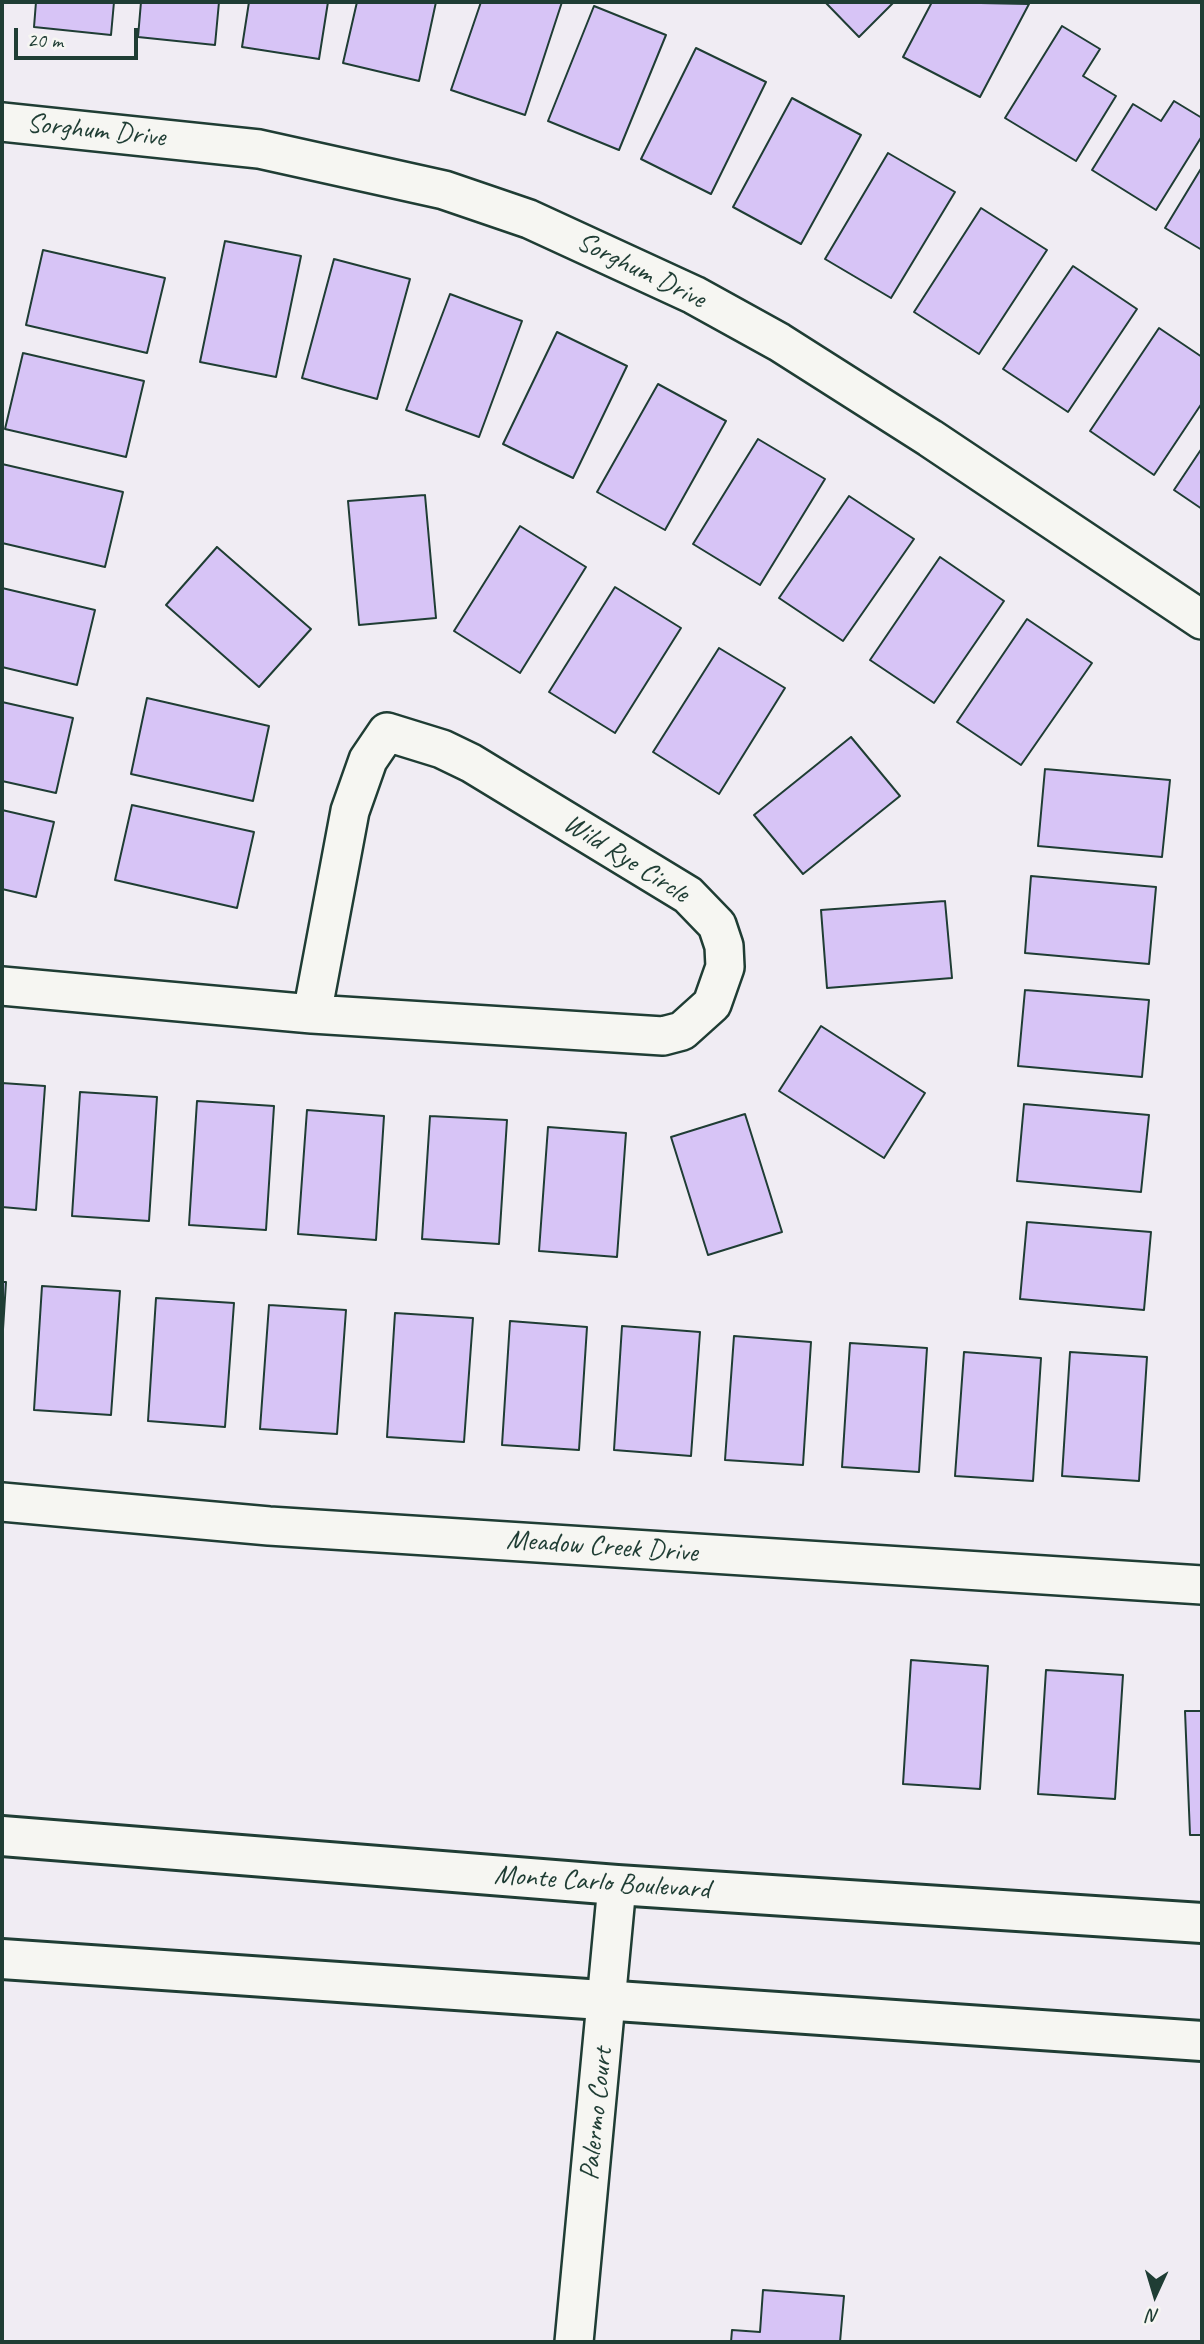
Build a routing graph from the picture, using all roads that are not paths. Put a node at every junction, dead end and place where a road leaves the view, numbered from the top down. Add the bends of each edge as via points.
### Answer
1 (2, 122) edge
2 (1202, 620) edge
3 (2, 986) edge
4 (312, 1014) junction
5 (2, 1502) edge
6 (1202, 1585) edge
7 (2, 1836) edge
8 (617, 1885) junction
9 (1202, 1923) edge
10 (2, 1959) edge
11 (607, 2002) junction
12 (1202, 2041) edge
13 (574, 2342) edge

1 - 2 street, Sorghum Drive via 259,149 444,190 529,219 694,295 779,342
3 - 4 street, Wild Rye Circle
4 - 4 street, Wild Rye Circle via 663,1036 682,1031 712,1004 725,967 724,946 716,925 688,895 471,763 387,733 368,760 350,811
5 - 6 street, Meadow Creek Drive via 269,1526
7 - 8 main road, Monte Carlo Boulevard
8 - 9 main road, Monte Carlo Boulevard
8 - 11 street, Palermo Court
10 - 11 main road
11 - 12 main road
11 - 13 street, Palermo Court

